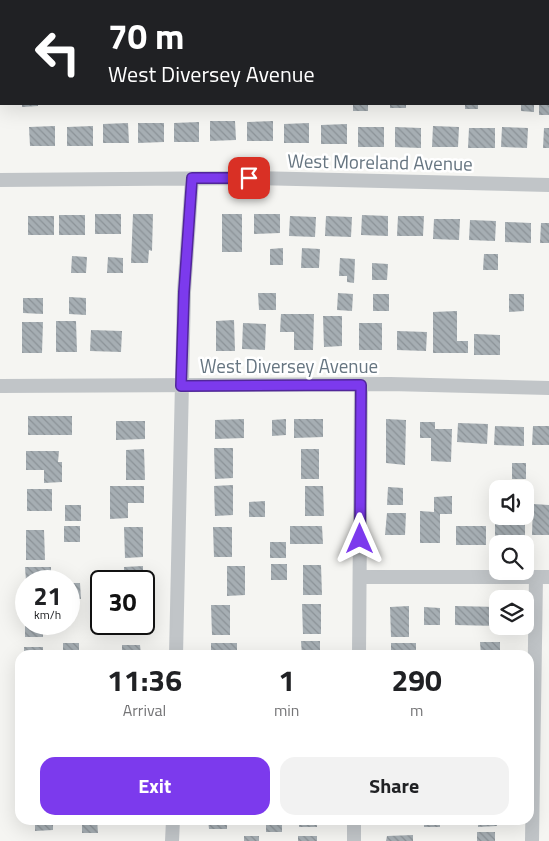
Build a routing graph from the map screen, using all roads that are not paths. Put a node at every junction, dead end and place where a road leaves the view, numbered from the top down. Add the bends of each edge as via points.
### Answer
1 (192, 178) junction
2 (0, 180) edge
3 (549, 185) edge
4 (361, 385) junction
5 (0, 386) edge
6 (181, 386) junction
7 (549, 388) edge
8 (360, 577) junction
9 (542, 577) edge
10 (176, 650) edge
11 (359, 650) edge
12 (534, 788) edge
13 (173, 825) edge
14 (354, 825) edge
15 (533, 825) edge
16 (172, 841) edge
17 (354, 841) edge
18 (532, 841) edge

1 - 2 street, West Moreland Avenue
1 - 3 street, West Moreland Avenue
1 - 6 street
4 - 6 street, West Diversey Avenue
4 - 7 street, West Diversey Avenue
4 - 8 street
5 - 6 street, West Diversey Avenue
6 - 10 street
8 - 9 street
8 - 11 street
9 - 12 street
13 - 16 street
14 - 17 street
15 - 18 street

